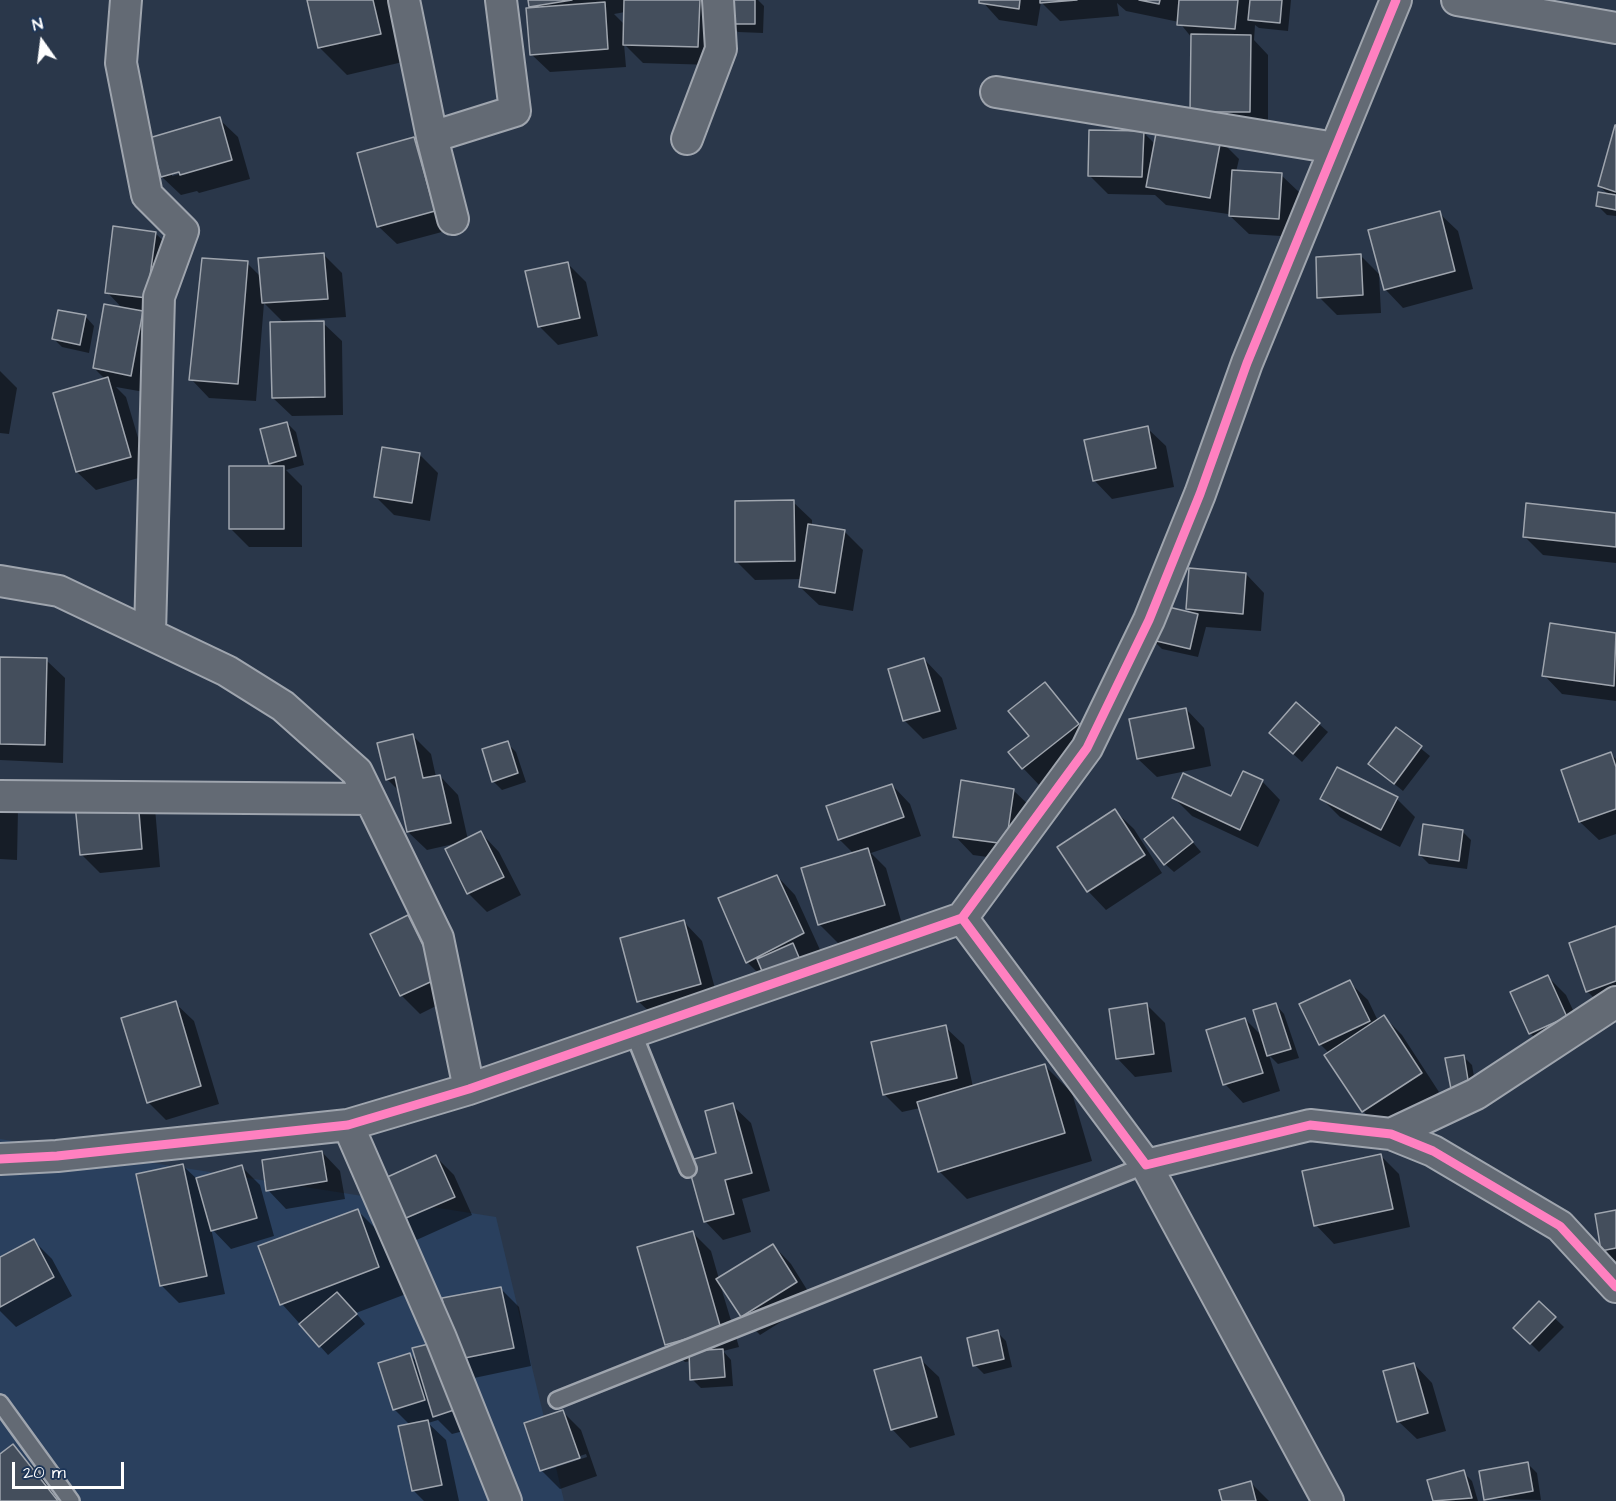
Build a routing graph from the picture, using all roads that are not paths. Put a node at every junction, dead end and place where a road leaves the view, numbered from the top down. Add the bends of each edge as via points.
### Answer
1 (126, 0) edge
2 (404, 0) edge
3 (501, 0) edge
4 (718, 0) edge
5 (1396, 0) edge
6 (1457, 0) edge
7 (1616, 28) edge
8 (996, 92) dead end
9 (432, 137) junction
10 (687, 139) dead end
11 (1335, 148) junction
12 (453, 219) dead end
13 (0, 581) edge
14 (150, 633) junction
15 (0, 796) edge
16 (370, 799) junction
17 (962, 918) junction
18 (1616, 1002) edge
19 (633, 1032) junction
20 (469, 1089) junction
21 (348, 1125) junction
22 (1391, 1134) junction
23 (0, 1159) edge
24 (1146, 1165) junction
25 (688, 1169) dead end
26 (1616, 1287) edge
27 (557, 1400) dead end
28 (0, 1403) edge
29 (71, 1501) edge
30 (506, 1501) edge
31 (1328, 1501) edge

1 - 14 street via 121,63 147,195 183,231 159,297
2 - 9 street
3 - 9 street via 515,111
4 - 10 street via 721,49
5 - 11 street
6 - 7 street
8 - 11 street
9 - 12 street
11 - 17 street via 1247,363 1149,620 1088,748
13 - 14 street via 59,591
14 - 16 street via 227,671 283,706 357,772
15 - 16 street
16 - 20 street via 438,938
17 - 19 street
17 - 24 street
18 - 22 street via 1476,1094
19 - 20 street
19 - 25 lane
20 - 21 street
21 - 23 street
21 - 30 street via 441,1338
22 - 24 street via 1310,1125
22 - 26 street via 1433,1151 1560,1226
24 - 27 lane
24 - 31 street
28 - 29 lane

